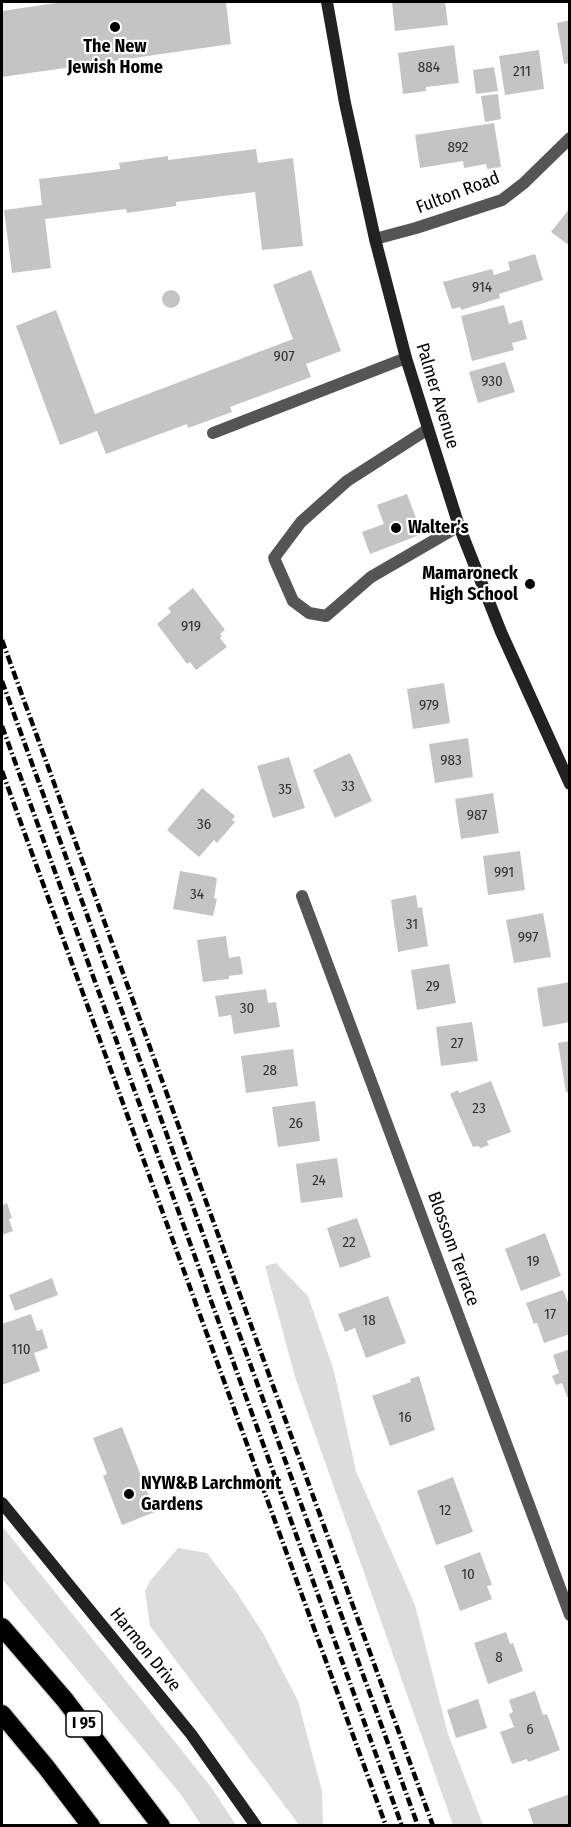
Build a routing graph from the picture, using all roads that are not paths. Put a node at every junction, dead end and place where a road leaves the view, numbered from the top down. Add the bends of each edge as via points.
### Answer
1 (327, 2) edge
2 (570, 138) edge
3 (375, 239) junction
4 (406, 358) junction
5 (428, 429) junction
6 (213, 433) dead end
7 (459, 526) junction
8 (570, 784) edge
9 (302, 896) dead end
10 (2, 1503) edge
11 (570, 1615) edge
12 (2, 1627) edge
13 (2, 1714) edge
14 (91, 1826) edge
15 (160, 1826) edge
16 (255, 1826) edge

1 - 3 street, Palmer Avenue
2 - 3 street, Fulton Road via 502,200
3 - 4 street, Palmer Avenue
4 - 5 street, Palmer Avenue
4 - 6 street
5 - 7 street, Palmer Avenue
5 - 7 street via 346,481 301,522 274,558 293,601 309,613 326,616 371,577
7 - 8 street, Palmer Avenue via 501,632
9 - 11 street, Blossom Terrace
10 - 16 street, Harmon Drive via 190,1734
12 - 15 highway, I 95 via 65,1700
13 - 14 highway

